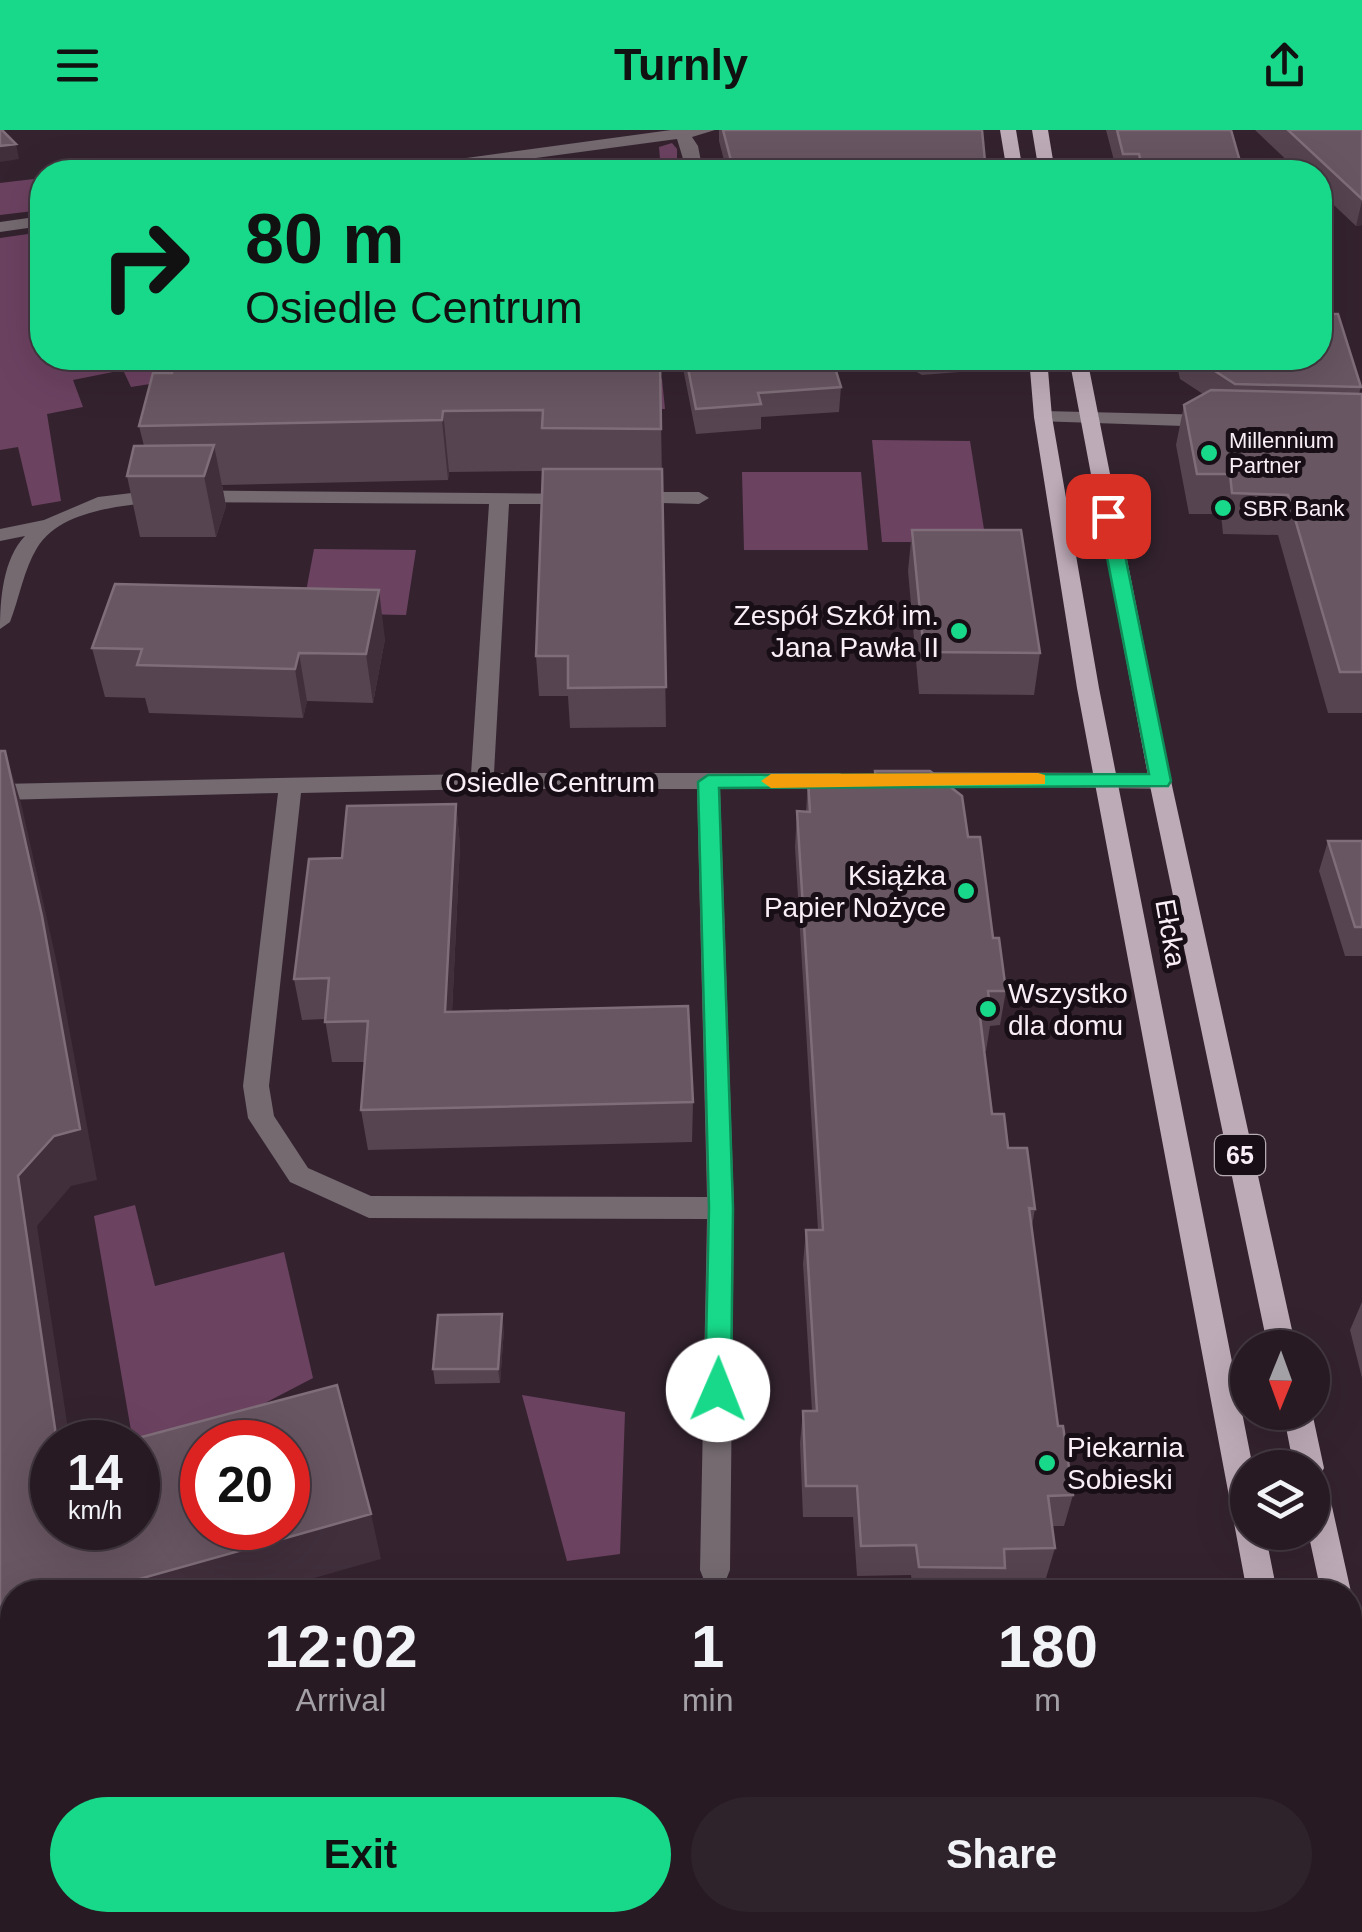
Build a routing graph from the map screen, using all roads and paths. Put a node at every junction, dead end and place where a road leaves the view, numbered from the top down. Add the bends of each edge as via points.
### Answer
1 (707, 130) edge
2 (1008, 130) edge
3 (1040, 130) edge
4 (680, 132) edge
5 (485, 160) edge
6 (693, 160) edge
7 (1013, 160) edge
8 (1045, 160) edge
9 (30, 223) edge
10 (0, 227) edge
11 (1039, 370) edge
12 (1080, 370) edge
13 (1043, 417) junction
14 (1089, 418) junction
15 (1227, 422) edge
16 (499, 498) junction
17 (699, 498) dead end
18 (50, 526) junction
19 (0, 535) edge
20 (0, 622) edge
21 (1108, 780) junction
22 (1160, 781) junction
23 (482, 782) junction
24 (708, 782) junction
25 (290, 787) junction
26 (0, 792) edge
27 (721, 1208) junction
28 (1278, 1330) edge
29 (1235, 1450) edge
30 (1254, 1550) edge
31 (1327, 1550) edge
32 (715, 1570) dead end
33 (1260, 1580) edge
34 (1333, 1580) edge

1 - 4 lane
2 - 7 main road
3 - 8 main road
4 - 5 lane
4 - 6 lane
9 - 10 lane
11 - 13 main road, Ełcka / 65
12 - 14 main road, Ełcka / 65
13 - 14 lane
13 - 21 main road, Ełcka / 65
14 - 15 lane
14 - 22 main road, Ełcka / 65
16 - 17 lane
16 - 18 lane via 157,496 98,503
16 - 23 lane
18 - 19 lane
18 - 20 lane via 28,544
21 - 22 lane, Osiedle Centrum
21 - 24 lane, Osiedle Centrum
21 - 29 main road, Ełcka / 65
22 - 28 main road, Ełcka / 65
23 - 24 lane, Osiedle Centrum
23 - 25 lane, Osiedle Centrum
24 - 27 lane
25 - 26 lane, Osiedle Centrum
25 - 27 lane via 256,1086 260,1118 299,1175 369,1207
27 - 32 lane
30 - 33 main road
31 - 34 main road

